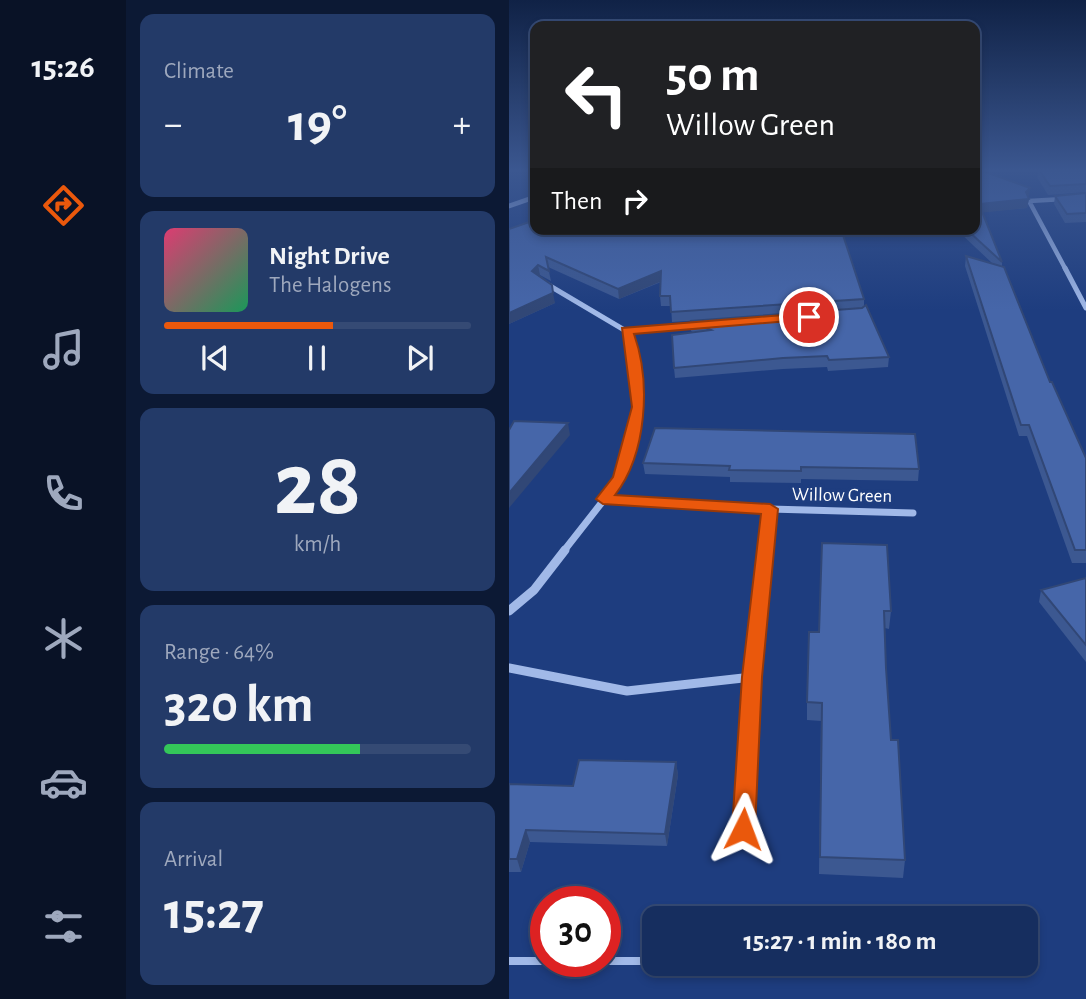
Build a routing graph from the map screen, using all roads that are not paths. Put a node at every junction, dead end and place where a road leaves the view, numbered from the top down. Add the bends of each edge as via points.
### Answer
1 (1037, 217) edge
2 (539, 280) edge
3 (1086, 308) edge
4 (709, 324) edge
5 (626, 331) junction
6 (603, 499) junction
7 (770, 509) junction
8 (913, 513) dead end
9 (509, 611) edge
10 (509, 668) edge
11 (752, 677) junction
12 (743, 829) dead end
13 (509, 961) edge
14 (530, 961) edge
15 (621, 961) edge
16 (642, 961) edge

1 - 3 street
2 - 5 street
4 - 5 street
5 - 6 street via 639,407 621,478
6 - 7 street, Willow Green
6 - 9 street via 534,590
7 - 8 street, Willow Green
7 - 11 street, Willow Green
10 - 11 street via 627,691
11 - 12 street, Willow Green
13 - 14 lane
15 - 16 lane

